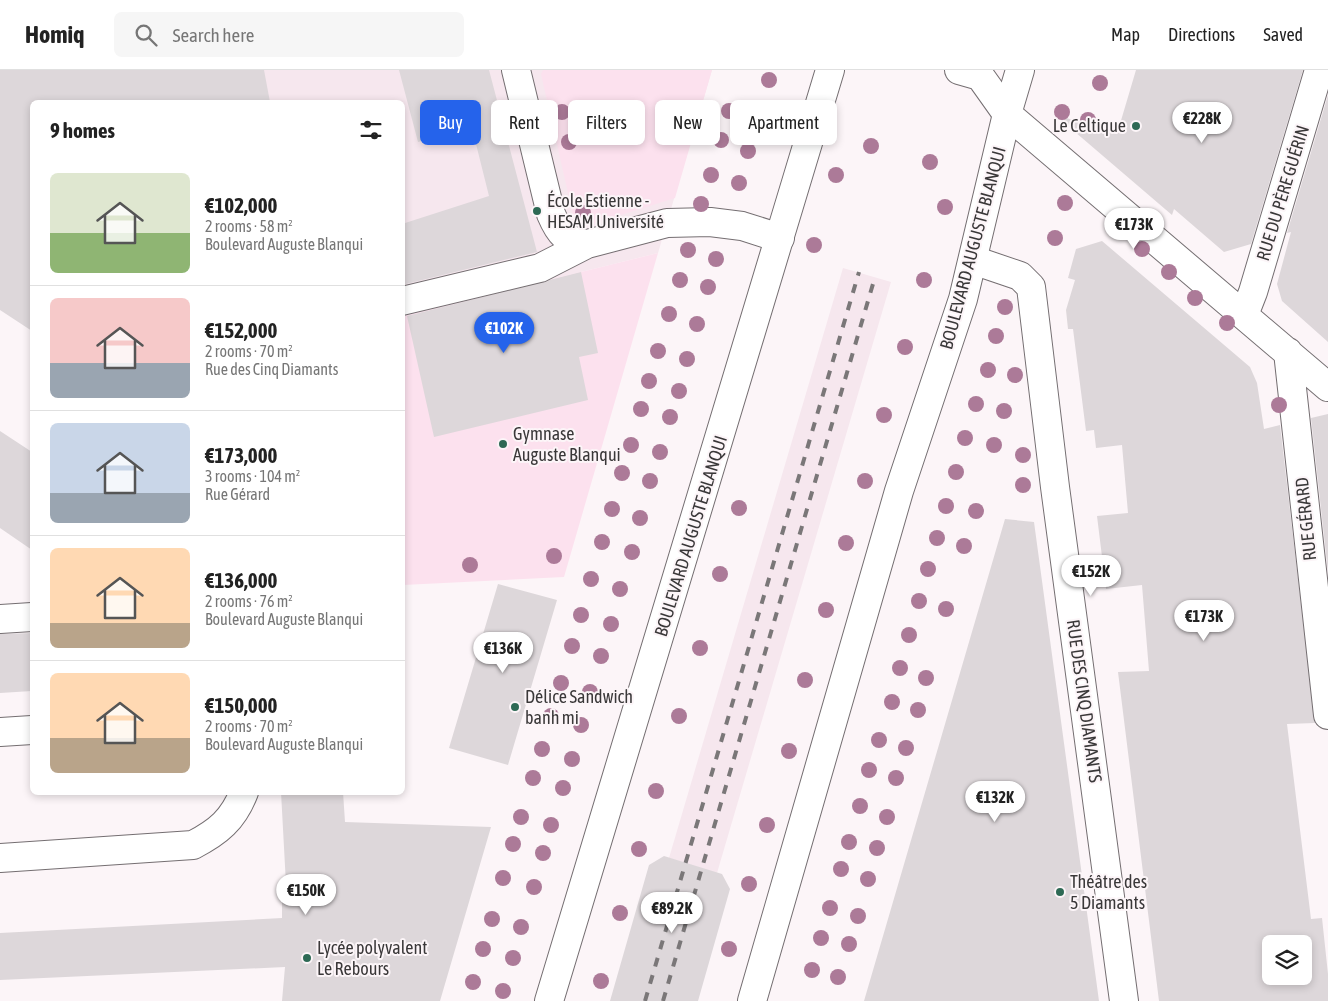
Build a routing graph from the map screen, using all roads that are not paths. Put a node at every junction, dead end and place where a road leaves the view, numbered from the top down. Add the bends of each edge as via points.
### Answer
1 (516, 70) edge
2 (830, 70) edge
3 (959, 70) edge
4 (1020, 70) edge
5 (1319, 70) edge
6 (1007, 114) junction
7 (780, 238) junction
8 (587, 244) junction
9 (972, 260) junction
10 (405, 300) edge
11 (1244, 315) junction
12 (1288, 352) junction
13 (1328, 387) edge
14 (30, 617) edge
15 (0, 619) edge
16 (1328, 715) edge
17 (30, 730) edge
18 (0, 732) edge
19 (243, 795) edge
20 (0, 858) edge
21 (549, 1001) edge
22 (752, 1001) edge
23 (1124, 1001) edge

1 - 8 main road via 551,214 559,233 574,243
2 - 7 main road, BOULEVARD AUGUSTE BLANQUI
3 - 6 main road via 980,76
4 - 6 main road, BOULEVARD AUGUSTE BLANQUI
5 - 11 main road, RUE DU PÈRE GUÉRIN
6 - 9 main road, BOULEVARD AUGUSTE BLANQUI
6 - 11 main road
7 - 8 main road via 742,226 710,222 675,223
7 - 21 main road, BOULEVARD AUGUSTE BLANQUI
8 - 10 main road via 540,268
9 - 22 main road, BOULEVARD AUGUSTE BLANQUI via 963,299 899,492
9 - 23 main road, RUE DES CINQ DIAMANTS via 1020,276 1031,287
11 - 12 main road
12 - 13 main road
12 - 16 main road, RUE GÉRARD
14 - 15 main road
17 - 18 main road
19 - 20 main road via 239,805 217,832 192,845

